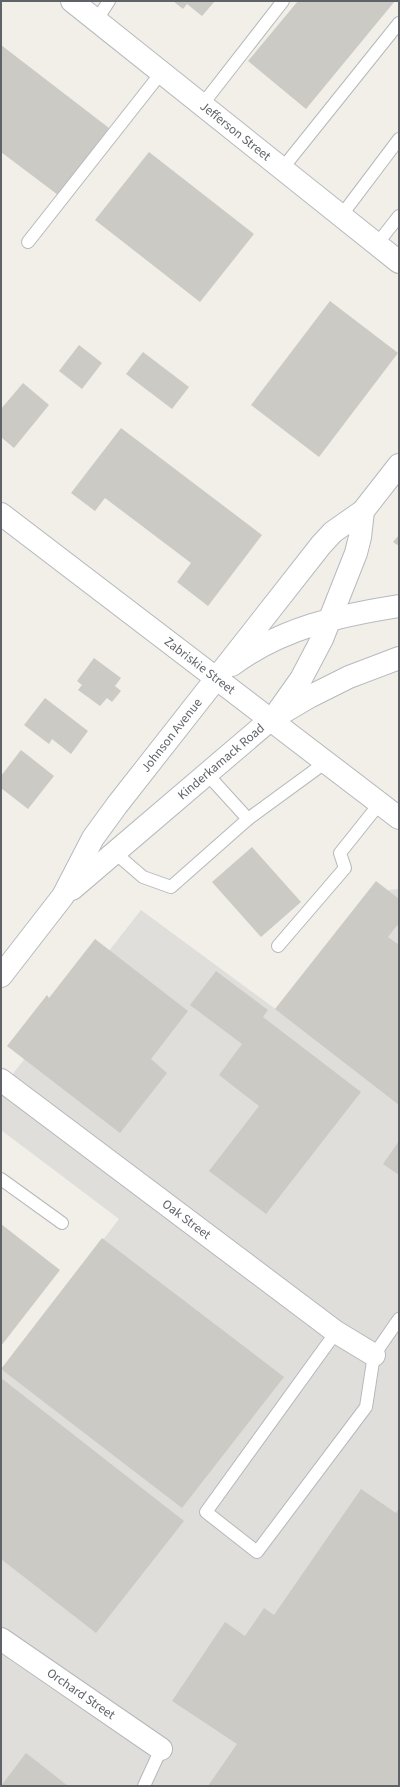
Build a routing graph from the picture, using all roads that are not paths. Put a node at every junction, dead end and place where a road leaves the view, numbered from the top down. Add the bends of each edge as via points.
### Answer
1 (72, 1) edge
2 (109, 1) edge
3 (283, 1) edge
4 (96, 20) junction
5 (399, 23) edge
6 (161, 73) junction
7 (202, 105) junction
8 (399, 138) edge
9 (282, 169) junction
10 (341, 216) junction
11 (399, 216) edge
12 (28, 242) dead end
13 (377, 244) junction
14 (399, 262) edge
15 (399, 465) edge
16 (363, 511) junction
17 (1, 514) edge
18 (399, 606) edge
19 (330, 619) junction
20 (399, 658) edge
21 (215, 677) junction
22 (270, 720) junction
23 (326, 762) junction
24 (207, 774) junction
25 (380, 803) junction
26 (399, 818) edge
27 (248, 819) junction
28 (114, 852) junction
29 (63, 896) junction
30 (278, 946) dead end
31 (1, 976) edge
32 (1, 1080) edge
33 (1, 1179) edge
34 (62, 1223) dead end
35 (399, 1319) edge
36 (336, 1332) junction
37 (374, 1355) junction
38 (1, 1639) edge
39 (161, 1749) joint
40 (144, 1786) edge

1 - 4 street, Jefferson Street
2 - 4 lane
3 - 7 lane
4 - 6 street, Jefferson Street
5 - 9 lane
6 - 7 street, Jefferson Street
6 - 12 lane
7 - 9 street, Jefferson Street
8 - 10 lane
9 - 10 street, Jefferson Street
10 - 13 street, Jefferson Street
11 - 13 lane
13 - 14 street, Jefferson Street
15 - 16 street, Johnson Avenue
16 - 19 street via 356,553
16 - 21 street, Johnson Avenue via 333,532 321,545
17 - 21 street, Zabriskie Street
18 - 19 street
19 - 21 street via 299,629 267,644
19 - 22 street via 301,679
20 - 22 street, Kinderkamack Road via 349,677
21 - 22 street, Zabriskie Street
21 - 29 street, Johnson Avenue via 93,838
22 - 23 street, Zabriskie Street
22 - 24 street, Kinderkamack Road
23 - 25 street, Zabriskie Street
23 - 27 lane
24 - 27 lane
24 - 28 street, Kinderkamack Road
25 - 26 street, Zabriskie Street
25 - 30 lane via 340,853 345,868
27 - 28 lane via 171,887 143,877
28 - 29 street, Kinderkamack Road
29 - 31 street, Johnson Avenue
32 - 36 street, Oak Street
33 - 34 lane
35 - 37 lane
36 - 37 street, Oak Street
36 - 37 lane via 206,1512 257,1552 366,1407
38 - 39 street, Orchard Street
39 - 40 lane

